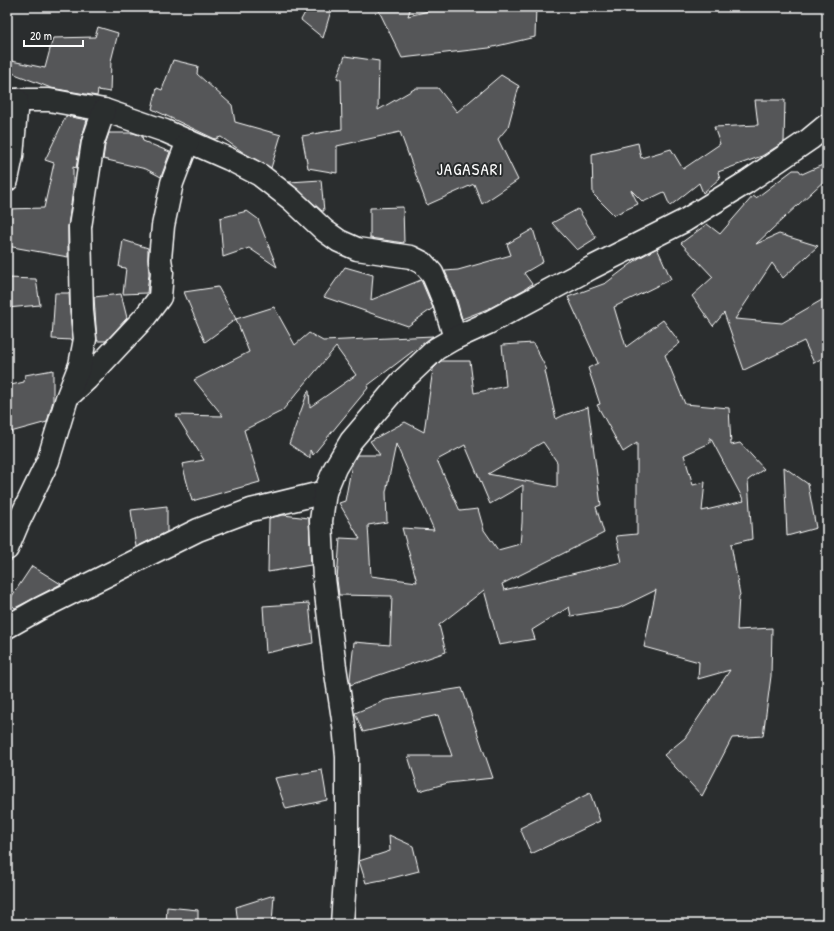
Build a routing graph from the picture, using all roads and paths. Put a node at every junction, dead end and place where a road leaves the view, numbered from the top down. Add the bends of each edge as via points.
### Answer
1 (12, 100) edge
2 (104, 110) junction
3 (827, 125) edge
4 (188, 141) junction
5 (7, 180) edge
6 (455, 338) junction
7 (67, 398) junction
8 (325, 492) junction
9 (7, 549) edge
10 (7, 627) edge
11 (342, 924) edge

1 - 2 street via 49,100
1 - 5 street via 12,156
2 - 4 street
2 - 7 street via 94,142 80,227 85,339 80,365
3 - 6 street via 747,182 684,221
4 - 6 street via 260,175 291,198 339,241 357,249 411,257 423,263 432,273 438,287
4 - 7 street via 172,183 163,226 160,298
6 - 8 street via 421,362 372,414 351,441
7 - 9 street via 48,461
8 - 10 street via 251,510 198,530
8 - 11 street via 322,521 324,578 347,757 347,848

